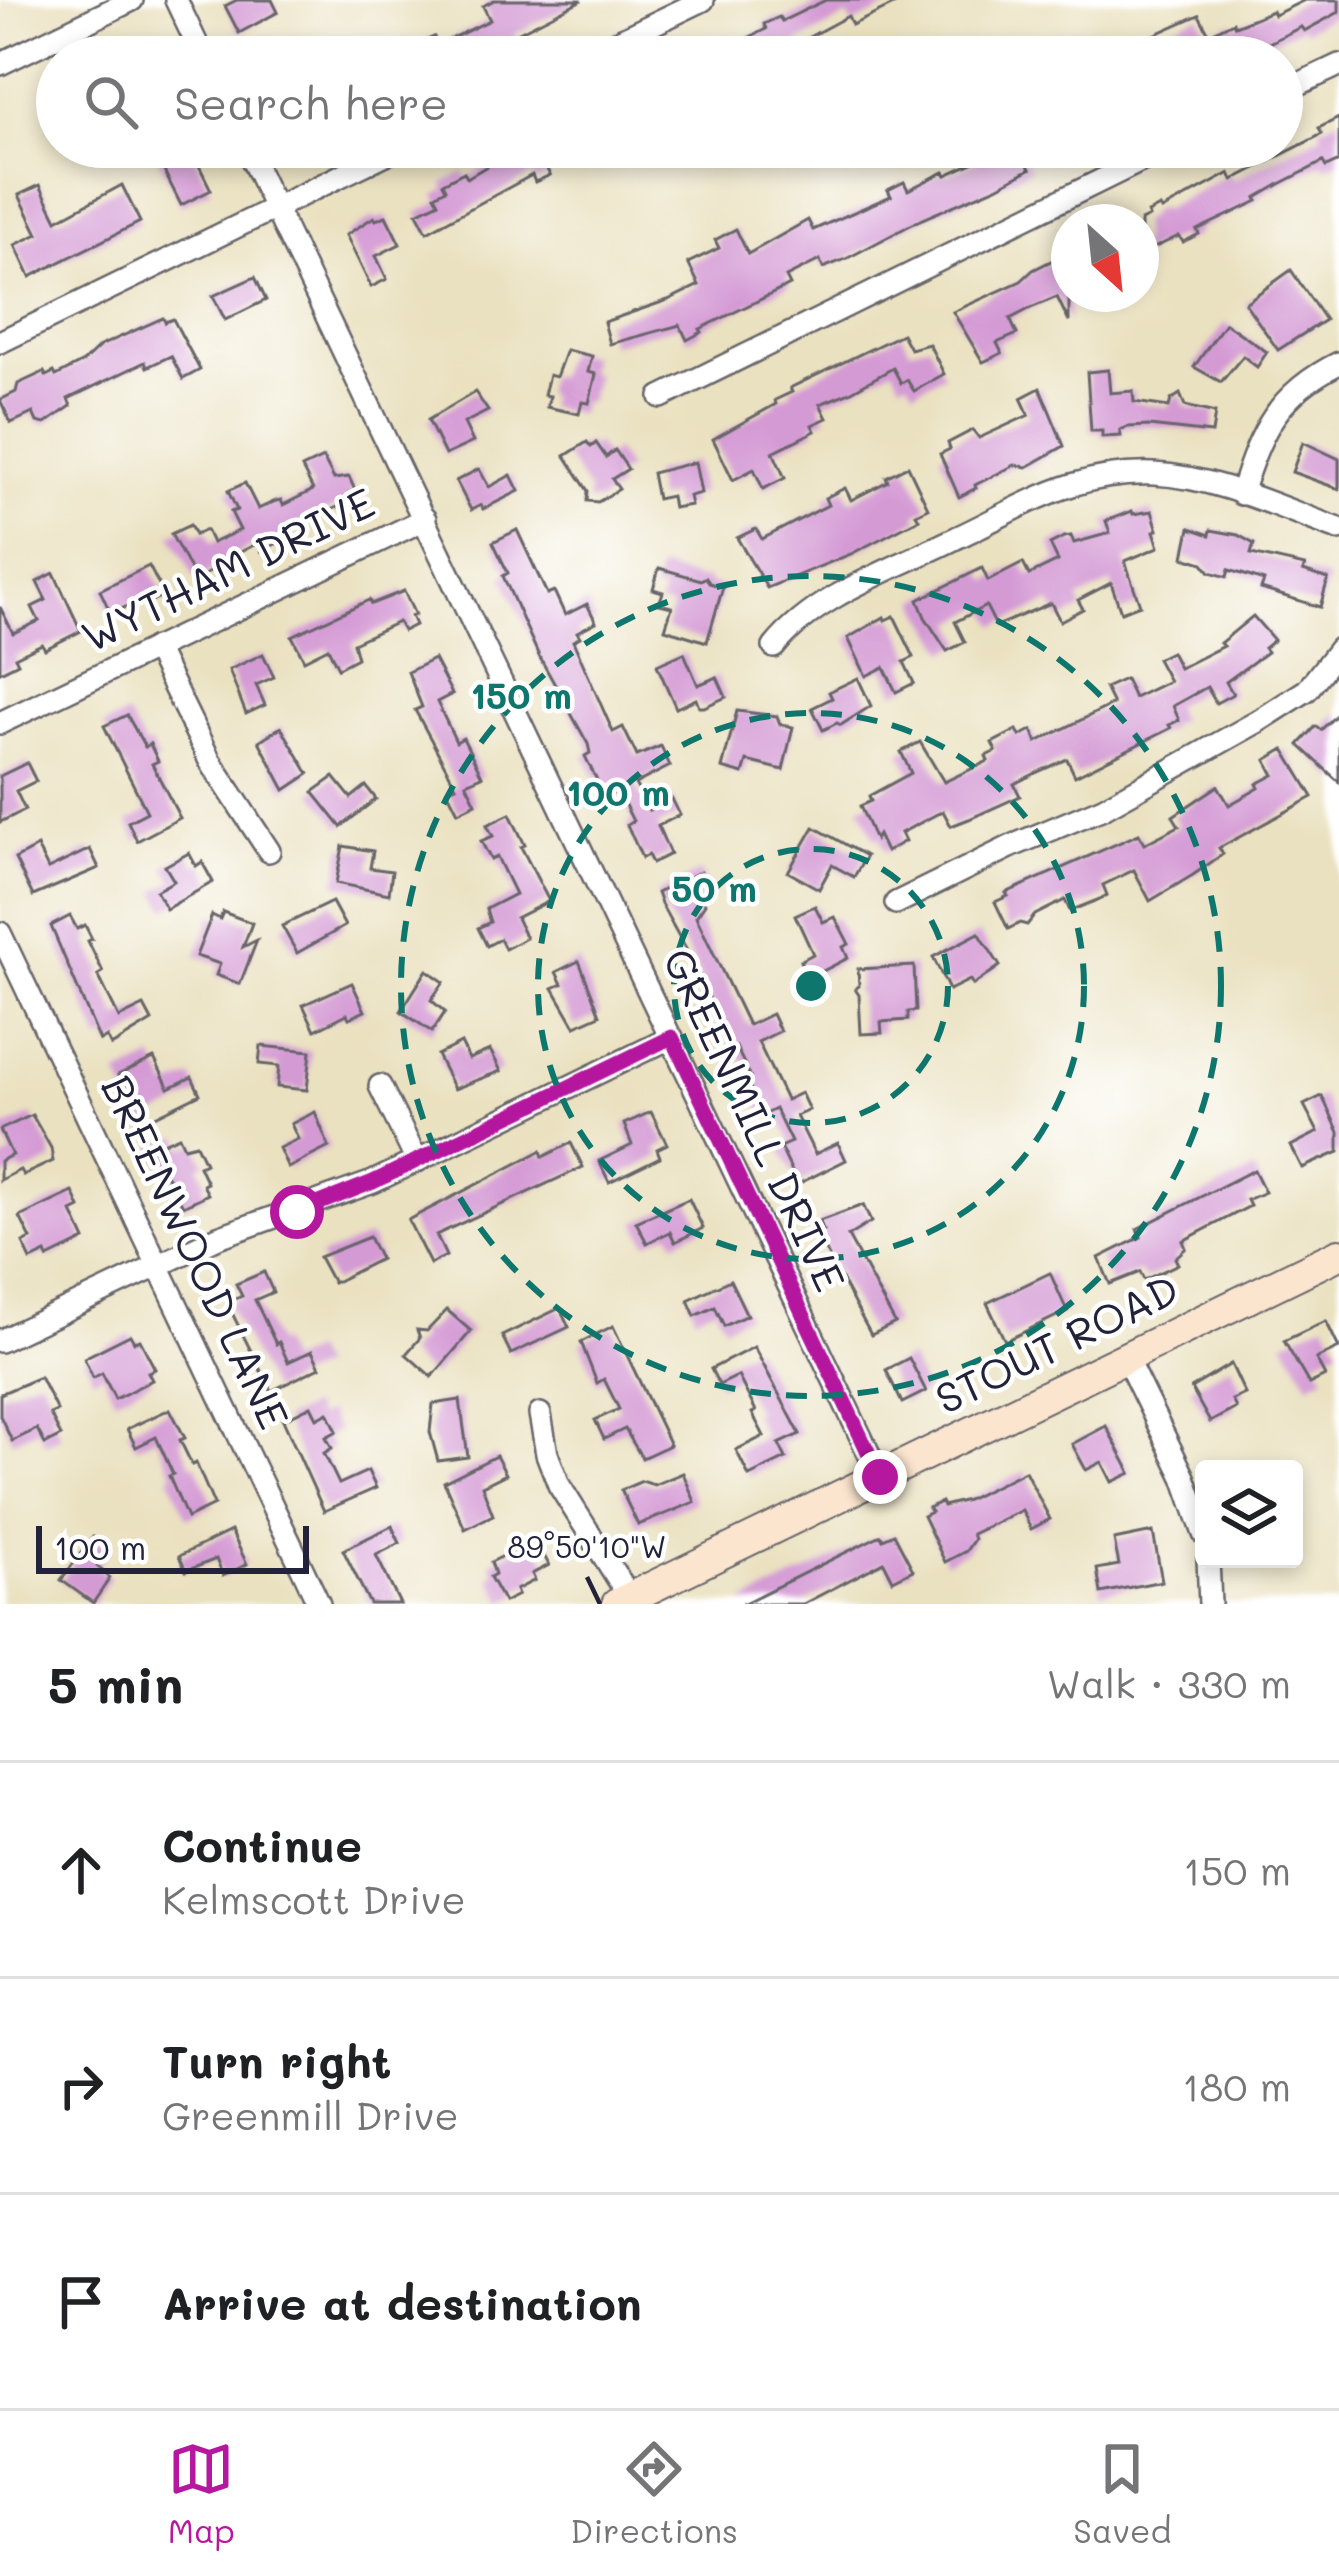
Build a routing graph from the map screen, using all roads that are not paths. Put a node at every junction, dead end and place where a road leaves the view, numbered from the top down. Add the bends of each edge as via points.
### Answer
1 (132, 0) edge
2 (176, 0) edge
3 (703, 0) edge
4 (58, 36) edge
5 (193, 36) edge
6 (628, 36) edge
7 (36, 47) edge
8 (0, 64) edge
9 (1339, 65) edge
10 (1303, 82) edge
11 (256, 168) edge
12 (357, 168) edge
13 (1123, 168) edge
14 (275, 208) junction
15 (0, 342) edge
16 (1339, 363) edge
17 (661, 397) dead end
18 (1241, 494) junction
19 (425, 519) junction
20 (1339, 529) edge
21 (774, 647) dead end
22 (155, 649) junction
23 (1339, 649) edge
24 (0, 723) edge
25 (269, 851) dead end
26 (896, 904) dead end
27 (0, 933) edge
28 (672, 1037) junction
29 (380, 1086) dead end
30 (417, 1161) junction
31 (1339, 1254) edge
32 (158, 1264) junction
33 (0, 1341) edge
34 (1126, 1358) junction
35 (540, 1414) dead end
36 (880, 1477) junction
37 (1195, 1508) edge
38 (1208, 1568) edge
39 (623, 1601) edge
40 (319, 1604) edge
41 (1210, 1604) edge

1 - 4 street
2 - 5 street
3 - 6 street
7 - 8 street
9 - 10 street
11 - 14 street, GREENMILL DRIVE
12 - 14 street
13 - 17 street
14 - 15 street
14 - 19 street, GREENMILL DRIVE
16 - 18 street via 1282,403
18 - 20 street
18 - 21 street via 1151,474 1072,485 822,606
19 - 22 street, WYTHAM DRIVE
19 - 28 street, GREENMILL DRIVE
22 - 24 street, WYTHAM DRIVE
22 - 25 street via 210,761
23 - 26 street via 1307,690 1257,722 1103,808
27 - 32 street, BREENWOOD LANE
28 - 30 street
28 - 36 street, GREENMILL DRIVE
29 - 30 street
30 - 32 street
31 - 34 street, STOUT ROAD
32 - 33 street
32 - 40 street, BREENWOOD LANE
34 - 36 street, STOUT ROAD
34 - 37 street
35 - 39 street via 559,1485
36 - 39 street, STOUT ROAD
38 - 41 street

